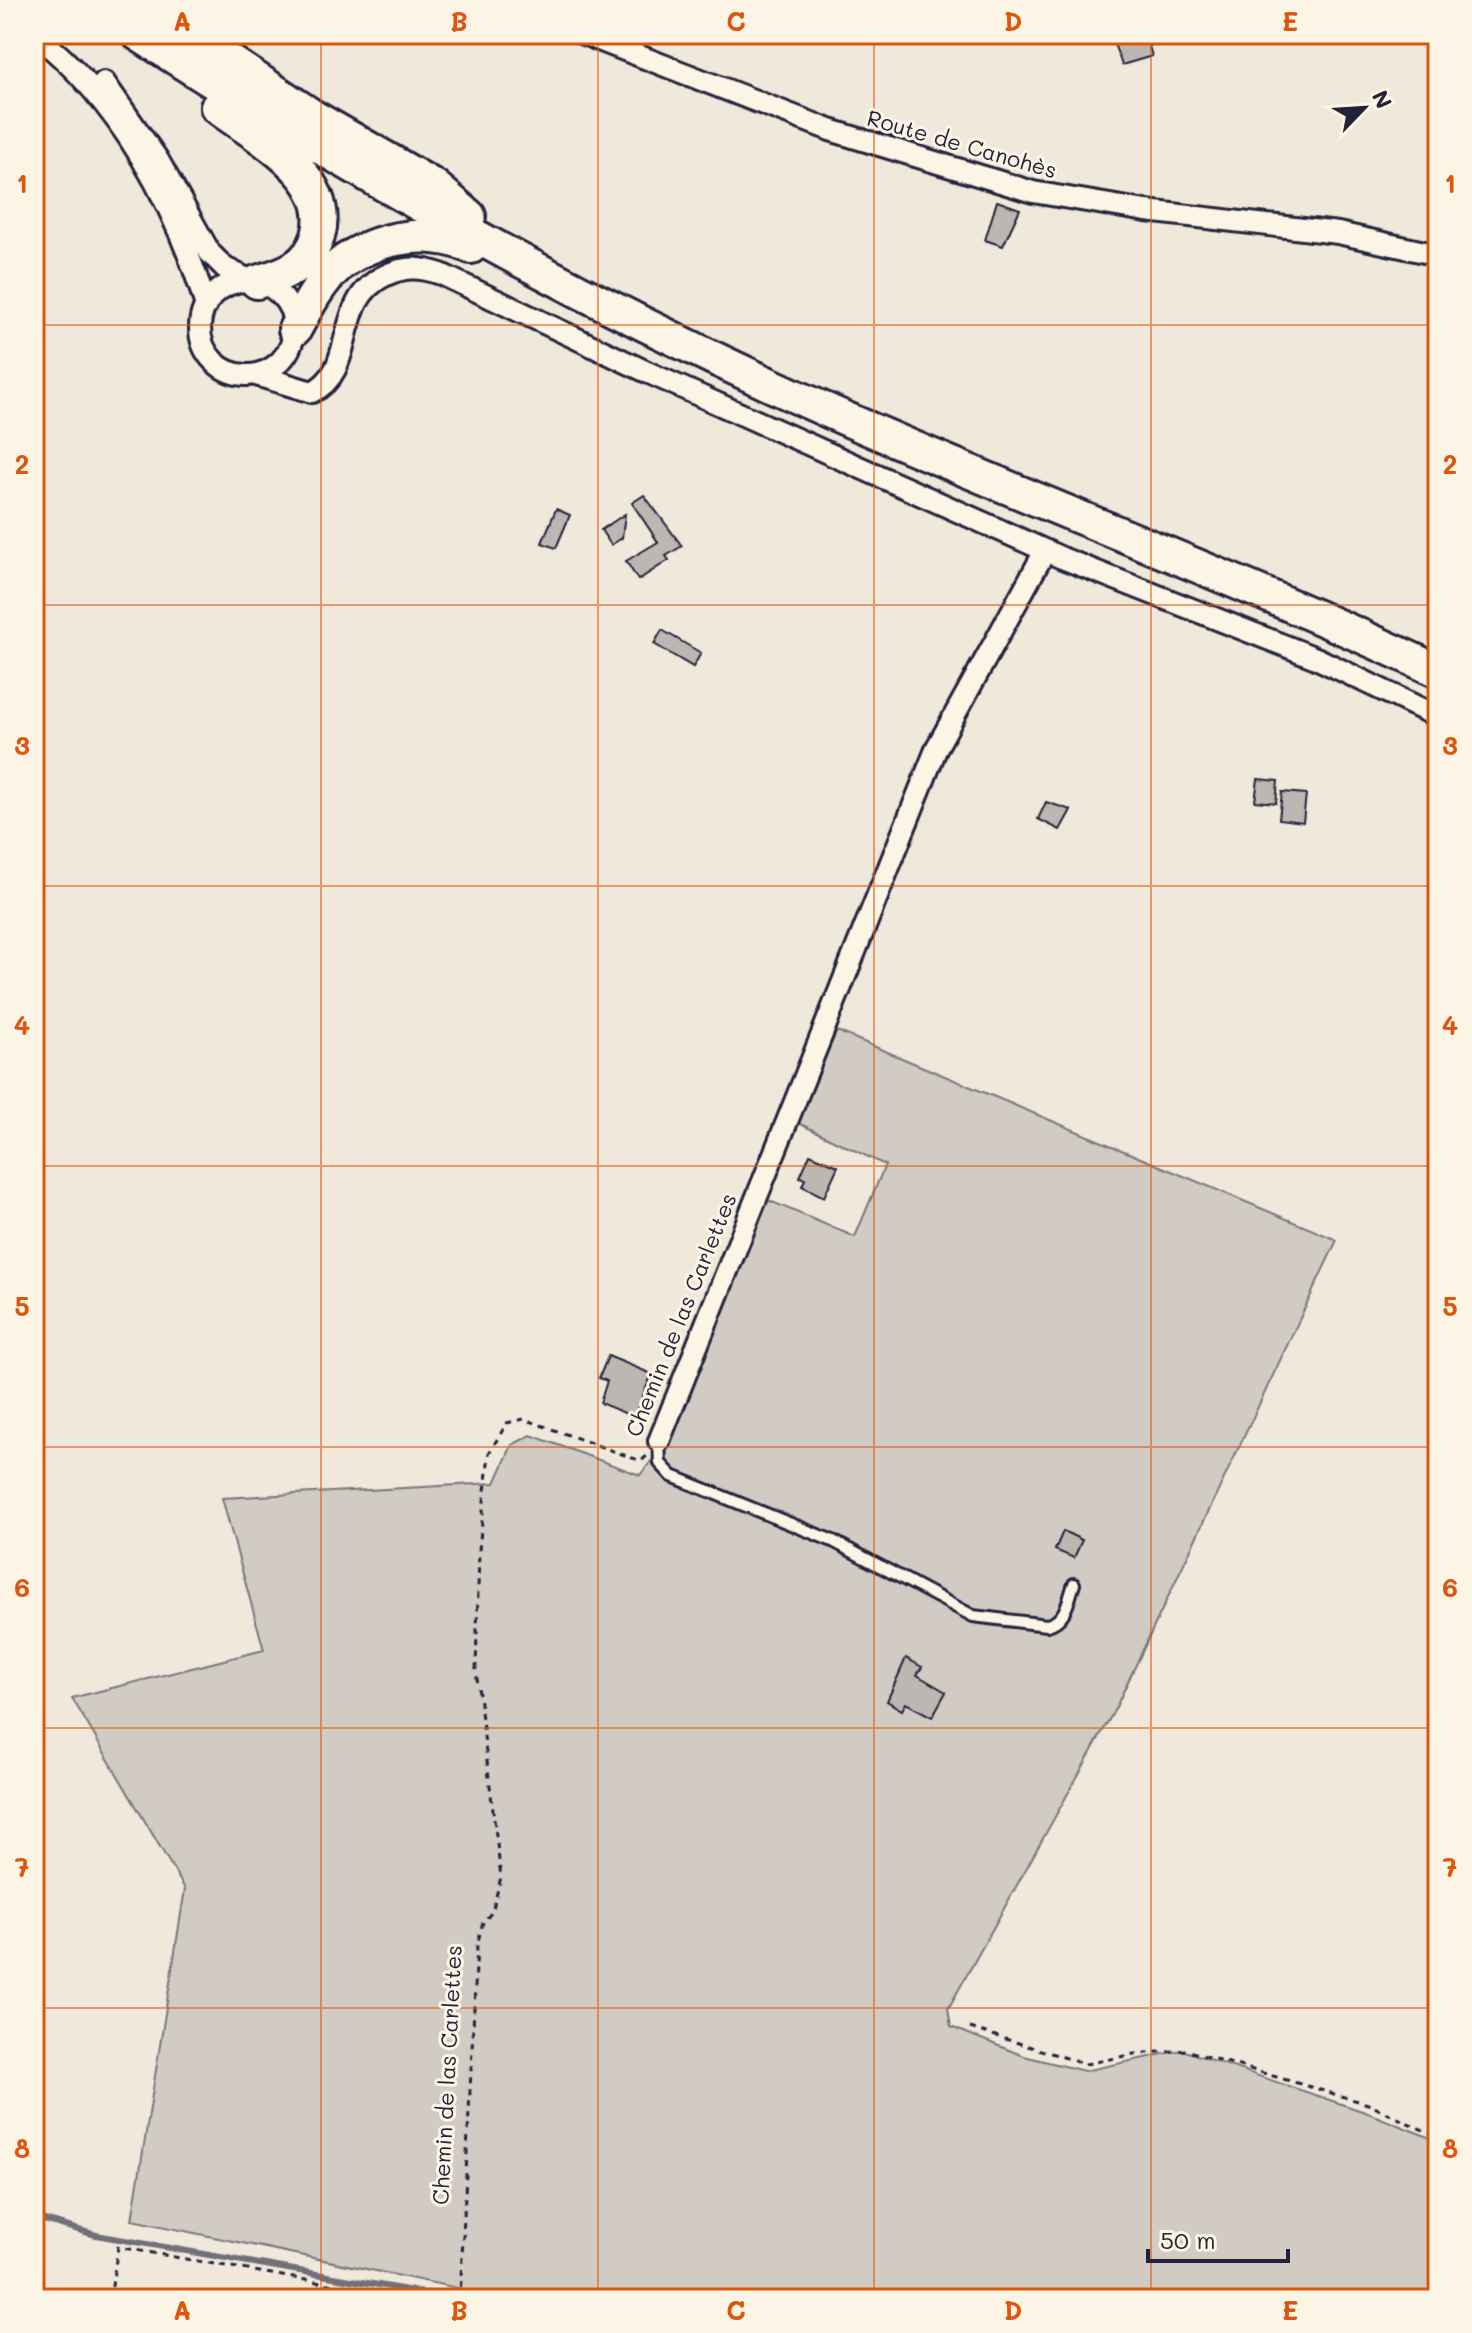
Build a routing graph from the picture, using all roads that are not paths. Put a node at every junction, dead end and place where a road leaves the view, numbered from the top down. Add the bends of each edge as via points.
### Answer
1 (34, 34) edge
2 (55, 34) edge
3 (118, 34) edge
4 (138, 34) edge
5 (164, 34) edge
6 (189, 34) edge
7 (583, 34) edge
8 (471, 218) junction
9 (1438, 255) edge
10 (254, 282) junction
11 (206, 306) junction
12 (295, 329) junction
13 (281, 362) junction
14 (256, 375) junction
15 (297, 388) junction
16 (833, 413) junction
17 (1045, 551) junction
18 (1438, 649) edge
19 (1438, 671) edge
20 (1438, 717) edge
21 (659, 1441) joint
22 (1074, 1584) dead end

1 - 11 street via 97,92 133,147 191,258
2 - 10 street via 123,105 210,253 225,268
3 - 10 main road via 271,148 316,191 320,219 315,247 303,263
4 - 16 main road via 250,107 543,274
5 - 8 main road via 280,109
6 - 8 main road via 314,117 434,186
7 - 9 street, Route de Canohès via 830,130 1033,192 1338,233
8 - 18 main road via 694,331
10 - 11 street via 221,290
10 - 12 street via 273,289 288,305
11 - 14 street via 200,324 208,354 235,374
12 - 13 street
12 - 16 main road via 334,270 357,254 416,236 444,237 767,393
13 - 14 street
13 - 15 street
14 - 15 street
15 - 17 street via 312,392 335,374 356,299 374,281 417,267
16 - 19 main road
17 - 20 street via 1316,658
17 - 21 street, Chemin de las Carlettes via 937,747
21 - 22 lane via 660,1463 672,1476 833,1541 973,1616 1055,1623 1063,1616

